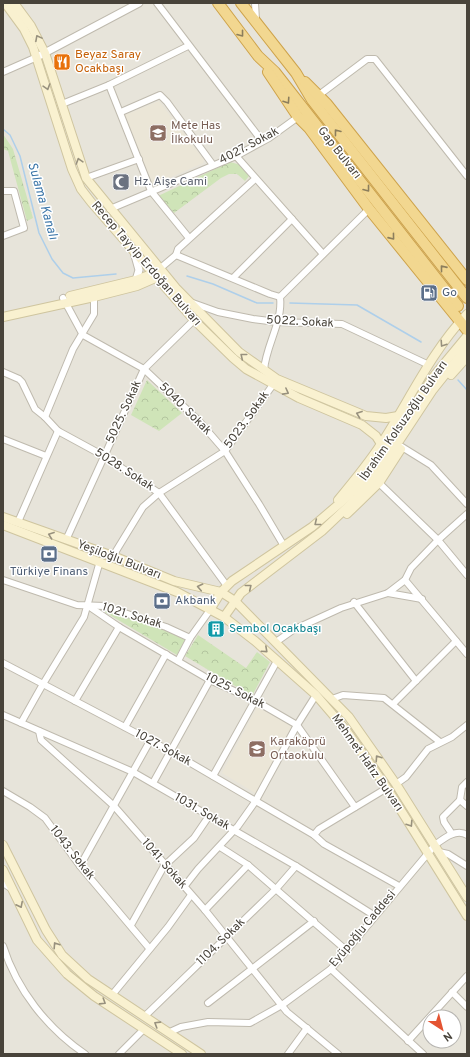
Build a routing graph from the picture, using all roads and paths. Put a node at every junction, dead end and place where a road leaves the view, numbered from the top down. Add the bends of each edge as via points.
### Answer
1 (4, 3) edge
2 (14, 3) edge
3 (139, 3) edge
4 (157, 3) edge
5 (212, 3) edge
6 (218, 3) edge
7 (241, 3) edge
8 (255, 3) edge
9 (226, 14) junction
10 (256, 21) junction
11 (188, 46) junction
12 (41, 55) junction
13 (258, 56) junction
14 (3, 72) edge
15 (296, 73) junction
16 (109, 85) junction
17 (319, 95) junction
18 (62, 104) junction
19 (121, 112) junction
20 (298, 117) junction
21 (262, 141) junction
22 (236, 156) junction
23 (138, 159) junction
24 (213, 165) junction
25 (467, 176) edge
26 (86, 178) junction
27 (255, 179) junction
28 (3, 191) edge
29 (151, 191) junction
30 (110, 209) junction
31 (369, 209) junction
32 (292, 219) junction
33 (3, 236) edge
34 (189, 238) junction
35 (133, 250) junction
36 (324, 254) junction
37 (176, 255) junction
38 (159, 274) junction
39 (233, 278) junction
40 (136, 280) junction
41 (467, 280) edge
42 (94, 297) junction
43 (280, 297) junction
44 (467, 298) edge
45 (65, 300) junction
46 (189, 301) junction
47 (458, 306) dead end
48 (3, 311) edge
49 (467, 314) edge
50 (3, 317) edge
51 (194, 320) junction
52 (278, 322) junction
53 (460, 322) junction
54 (467, 330) edge
55 (82, 335) junction
56 (467, 336) edge
57 (467, 347) edge
58 (467, 357) edge
59 (429, 365) junction
60 (144, 369) junction
61 (264, 370) junction
62 (3, 372) edge
63 (275, 382) junction
64 (398, 416) junction
65 (45, 417) junction
66 (58, 431) junction
67 (401, 432) junction
68 (3, 439) edge
69 (381, 444) junction
70 (402, 447) junction
71 (225, 451) junction
72 (46, 456) junction
73 (104, 456) junction
74 (379, 483) junction
75 (159, 493) junction
76 (467, 504) edge
77 (334, 509) junction
78 (467, 514) edge
79 (3, 517) edge
80 (18, 522) junction
81 (3, 525) edge
82 (322, 531) junction
83 (66, 540) junction
84 (438, 540) junction
85 (284, 546) junction
86 (113, 556) junction
87 (100, 561) junction
88 (467, 575) edge
89 (3, 580) edge
90 (405, 580) junction
91 (224, 589) junction
92 (388, 593) junction
93 (422, 599) junction
94 (235, 601) junction
95 (354, 602) junction
96 (87, 605) junction
97 (210, 610) junction
98 (224, 617) junction
99 (119, 627) junction
100 (190, 638) junction
101 (456, 641) junction
102 (276, 642) junction
103 (166, 654) junction
104 (467, 654) edge
105 (178, 661) junction
106 (277, 661) junction
107 (3, 663) edge
108 (210, 680) junction
109 (416, 681) junction
110 (42, 684) junction
111 (316, 694) junction
112 (332, 698) junction
113 (254, 700) junction
114 (75, 701) junction
115 (393, 704) junction
116 (3, 715) edge
117 (21, 723) junction
118 (297, 725) junction
119 (467, 725) edge
120 (125, 727) junction
121 (39, 731) junction
122 (150, 741) junction
123 (440, 742) junction
124 (170, 751) junction
125 (133, 772) junction
126 (213, 776) junction
127 (467, 782) edge
128 (153, 783) junction
129 (396, 784) junction
130 (386, 788) junction
131 (3, 791) edge
132 (460, 800) junction
133 (255, 802) junction
134 (114, 806) junction
135 (467, 806) edge
136 (355, 807) junction
137 (209, 816) junction
138 (234, 831) junction
139 (452, 834) junction
140 (314, 835) junction
141 (467, 835) edge
142 (3, 845) edge
143 (220, 847) junction
144 (437, 848) junction
145 (429, 854) junction
146 (248, 865) junction
147 (80, 866) junction
148 (164, 866) junction
149 (296, 866) junction
150 (467, 866) edge
151 (3, 870) edge
152 (3, 883) edge
153 (399, 886) junction
154 (184, 887) junction
155 (12, 889) junction
156 (276, 889) junction
157 (191, 895) junction
158 (467, 897) edge
159 (205, 910) junction
160 (375, 916) junction
161 (467, 916) edge
162 (314, 921) junction
163 (132, 925) junction
164 (227, 936) junction
165 (3, 946) edge
166 (149, 948) junction
167 (346, 950) junction
168 (254, 968) junction
169 (331, 969) junction
170 (467, 976) edge
171 (452, 992) junction
172 (112, 995) junction
173 (208, 1003) dead end
174 (282, 1005) junction
175 (467, 1007) edge
176 (144, 1016) junction
177 (307, 1028) junction
178 (143, 1030) junction
179 (170, 1032) junction
180 (408, 1041) junction
181 (420, 1053) edge
182 (85, 1054) edge
183 (119, 1054) edge
184 (182, 1054) edge
185 (201, 1054) edge
186 (288, 1054) edge
187 (338, 1054) edge

1 - 12 main road, Recep Tayyip Erdoğan Bulvarı
12 -> 2 main road, Recep Tayyip Erdoğan Bulvarı via 31,26
3 - 12 street
4 - 11 street
5 - 9 highway
6 - 9 highway, Gap Bulvarı
7 - 10 highway, Gap Bulvarı
8 - 10 street
9 -> 13 highway, Gap Bulvarı
10 - 15 highway, Gap Bulvarı
11 - 16 street
11 - 21 street
12 - 14 street
12 - 18 main road, Recep Tayyip Erdoğan Bulvarı
12 -> 35 main road, Recep Tayyip Erdoğan Bulvarı via 76,179 91,202
13 -> 20 highway
13 -> 47 highway, Gap Bulvarı via 275,72
15 - 17 highway
44 -> 15 highway, Gap Bulvarı via 312,100
16 - 18 street
16 - 19 street
17 - 25 street via 367,59 375,59
17 - 41 highway
26 -> 18 main road, Recep Tayyip Erdoğan Bulvarı
19 - 23 street
19 - 24 street via 160,95
20 - 21 street, 4027. Sokak
20 - 31 highway
21 - 22 street, 4027. Sokak
22 - 24 street, 4027. Sokak
22 - 27 street
23 - 26 street
23 - 29 street
24 - 29 street, 4027. Sokak
26 - 30 main road, Recep Tayyip Erdoğan Bulvarı
27 - 32 street
27 - 34 street
28 - 33 street via 14,191 24,228
29 - 30 street, 4027. Sokak
29 - 34 street
30 - 38 main road, Recep Tayyip Erdoğan Bulvarı
31 - 36 street
31 -> 53 highway
32 - 36 street
32 - 39 street
34 - 37 street via 178,249
35 - 38 main road, Recep Tayyip Erdoğan Bulvarı
35 - 40 street via 139,270
36 - 43 street
37 - 38 street
37 - 39 street
38 - 40 main road
38 - 42 main road via 137,286
38 - 46 main road, Recep Tayyip Erdoğan Bulvarı
38 - 51 main road, Recep Tayyip Erdoğan Bulvarı
39 - 43 street
40 - 45 main road
42 - 45 main road
42 - 55 street via 94,314
43 - 52 street via 282,308
45 - 48 main road
45 - 50 main road
45 - 55 street
46 - 52 street, 5022. Sokak via 218,312
61 -> 46 main road, Recep Tayyip Erdoğan Bulvarı via 239,352
49 - 53 main road
51 - 60 street, 5025. Sokak
51 - 63 main road, Recep Tayyip Erdoğan Bulvarı via 246,368
52 - 59 street, 5022. Sokak via 342,324
52 - 61 street via 265,359
53 - 54 highway
53 -> 59 main road
55 - 60 street, 5040. Sokak
55 - 65 street via 73,349
56 - 67 main road, İbrahim Kolsuzoğlu Bulvarı via 433,377
57 - 67 main road, İbrahim Kolsuzoğlu Bulvarı
58 - 70 main road via 429,404
59 - 64 main road
60 - 71 street, 5040. Sokak via 199,421
60 - 73 street, 5025. Sokak
61 - 63 main road, Recep Tayyip Erdoğan Bulvarı
62 - 65 street, 5028. Sokak via 19,378 35,409
64 -> 63 main road, Recep Tayyip Erdoğan Bulvarı via 366,416
63 -> 69 main road, Recep Tayyip Erdoğan Bulvarı via 298,398 362,424
63 - 71 street, 5023. Sokak
64 - 69 main road
65 - 66 street, 5028. Sokak
66 - 72 street
66 - 73 street, 5028. Sokak
67 - 77 main road, İbrahim Kolsuzoğlu Bulvarı via 353,492
67 - 82 main road, İbrahim Kolsuzoğlu Bulvarı via 378,474
68 - 72 street
69 - 77 main road
70 - 74 main road
70 - 76 street via 431,465
71 - 75 street, 5023. Sokak
71 - 85 street, 5040. Sokak
72 - 80 street
73 - 75 street, 5028. Sokak
73 - 83 street, 5025. Sokak
74 - 82 main road via 357,507
74 - 84 street
75 - 86 street, 5023. Sokak via 143,507
75 - 91 street, 5028. Sokak
77 -> 85 main road, İbrahim Kolsuzoğlu Bulvarı
78 - 84 street
79 - 80 main road, Yeşiloğlu Bulvarı
83 -> 80 main road, Yeşiloğlu Bulvarı
81 - 87 main road, Yeşiloğlu Bulvarı
94 -> 82 main road, İbrahim Kolsuzoğlu Bulvarı via 241,593
83 - 86 main road, Yeşiloğlu Bulvarı
84 - 88 street
84 - 90 street via 411,568
85 - 91 main road, İbrahim Kolsuzoğlu Bulvarı
91 -> 86 main road, Yeşiloğlu Bulvarı via 174,581
87 - 96 street
87 - 97 main road, Yeşiloğlu Bulvarı via 177,592
89 - 96 street, 1021. Sokak via 77,605
90 - 92 street
90 - 93 street
91 - 94 main road, Yeşiloğlu Bulvarı
91 - 97 main road, İbrahim Kolsuzoğlu Bulvarı
92 - 93 street
92 - 95 street
93 - 101 street
94 - 98 main road, İbrahim Kolsuzoğlu Bulvarı
94 - 102 main road, Mehmet Hafız Bulvarı
95 - 102 street via 294,630
95 - 109 street
96 - 99 street, 1025. Sokak
96 - 100 street, 1021. Sokak via 104,606 166,626
96 - 110 street via 84,617
97 - 98 main road, Yeşiloğlu Bulvarı
97 - 100 street
98 -> 106 main road, Mehmet Hafız Bulvarı
99 - 103 street, 1025. Sokak
99 - 114 street
100 - 105 street
101 - 104 street
101 - 109 street
102 - 112 main road, Mehmet Hafız Bulvarı
103 - 105 street, 1025. Sokak
103 - 120 street
105 - 108 street, 1025. Sokak
106 - 111 main road, Mehmet Hafız Bulvarı
106 - 113 street
107 - 110 street, 1027. Sokak
108 - 113 street, 1025. Sokak
108 - 124 street
109 - 115 street
110 - 114 street, 1027. Sokak
110 - 117 street
111 - 118 street
111 - 130 main road, Mehmet Hafız Bulvarı via 346,730
112 - 115 street via 343,695 384,698
129 -> 112 main road, Mehmet Hafız Bulvarı via 349,717
113 - 118 street, 1025. Sokak
113 - 126 street
114 - 120 street, 1027. Sokak
115 - 123 street
116 - 117 street, 1031. Sokak
117 - 121 street, 1031. Sokak
118 - 133 street
118 - 136 street, 1025. Sokak
119 - 123 street
120 - 122 street, 1027. Sokak
121 - 125 street, 1031. Sokak
121 - 134 street, 1041. Sokak via 41,740
122 - 124 street, 1027. Sokak
122 - 125 street
123 - 129 street via 428,749 406,778
124 - 126 street, 1027. Sokak
124 - 128 street
125 - 128 street, 1031. Sokak
125 - 134 street
126 - 133 street, 1027. Sokak
127 - 132 street via 462,787
128 - 137 street, 1031. Sokak
129 - 144 main road, Mehmet Hafız Bulvarı
130 - 136 street
130 -> 145 main road, Mehmet Hafız Bulvarı
131 - 147 street, 1043. Sokak via 45,818
132 - 135 street
132 - 139 street via 443,818
133 - 138 street
133 - 140 street, 1027. Sokak
134 - 147 street
134 - 148 street, 1041. Sokak
136 - 140 street via 319,829
137 - 138 street, 1031. Sokak
137 - 148 street via 194,838
138 - 143 street
138 - 149 street, 1031. Sokak
139 - 141 street
139 - 144 street
140 - 153 street, 1027. Sokak via 324,844
172 -> 142 main road via 88,979 62,956
143 - 146 street
143 - 154 street
144 - 145 street, Eyüpoğlu Caddesi
144 - 150 street
144 - 158 main road, Mehmet Hafız Bulvarı
145 - 153 street, Eyüpoğlu Caddesi
145 - 161 main road, Mehmet Hafız Bulvarı
146 - 156 street
146 - 159 street
147 - 163 street, 1043. Sokak
148 - 154 street, 1041. Sokak
148 - 163 street
149 - 156 street, 1104. Sokak
149 - 160 street, 1031. Sokak
151 - 155 main road
152 - 155 street
153 - 160 street, Eyüpoğlu Caddesi
154 - 157 street, 1041. Sokak
155 -> 178 main road via 37,940 67,974
156 - 162 street
156 - 164 street, 1104. Sokak
157 - 159 street, 1041. Sokak
157 - 166 street
159 - 164 street, 1041. Sokak
160 - 167 street, Eyüpoğlu Caddesi
162 - 167 street
162 - 168 street
163 - 166 street, 1043. Sokak
164 - 168 street, 1041. Sokak
164 - 176 street, 1104. Sokak
165 - 182 street via 9,965 32,1003 69,1043
166 - 172 street
167 - 169 street, Eyüpoğlu Caddesi
168 - 173 street
168 - 174 street, 1041. Sokak
169 - 174 street, Eyüpoğlu Caddesi
169 - 180 street
170 - 171 street
171 - 175 street
171 - 180 street
172 - 176 main road
174 - 177 street, 1041. Sokak
174 - 179 street, Eyüpoğlu Caddesi via 250,1023 208,1022 181,1027
179 -> 176 main road
177 - 186 street
177 - 187 street, 1041. Sokak
178 - 183 street
178 - 184 main road
179 - 185 main road
180 - 181 street

